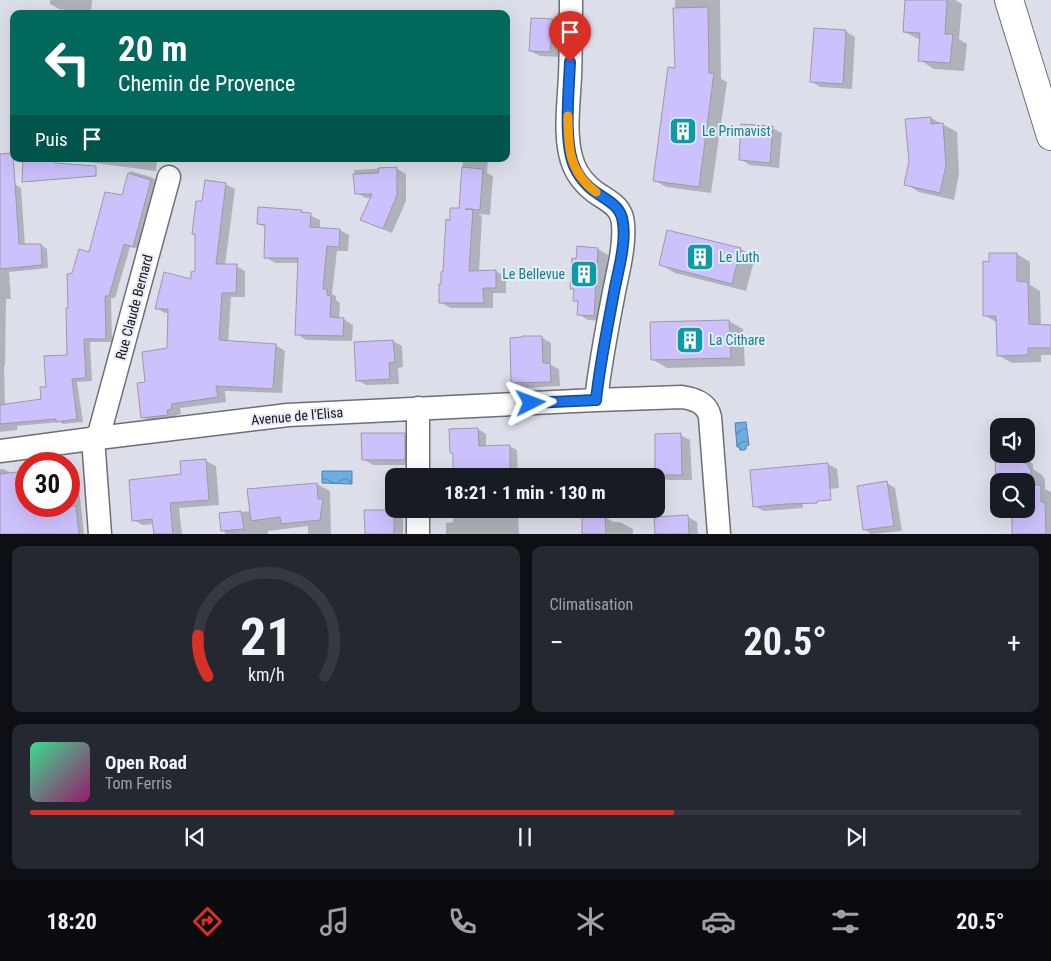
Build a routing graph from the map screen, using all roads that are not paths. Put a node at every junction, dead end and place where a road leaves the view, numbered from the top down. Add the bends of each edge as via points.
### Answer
1 (571, 0) edge
2 (1009, 0) edge
3 (1051, 136) edge
4 (169, 177) dead end
5 (596, 400) junction
6 (418, 408) junction
7 (96, 438) junction
8 (0, 452) edge
9 (418, 468) edge
10 (418, 518) edge
11 (100, 534) edge
12 (418, 534) edge
13 (719, 534) edge

1 - 5 street via 570,154 580,178 617,207 623,224 621,257
2 - 3 street
4 - 7 street, Rue Claude Bernard
5 - 6 street, Avenue de l'Elisa
5 - 13 street, Avenue de l'Elisa via 682,397 705,406 710,417
6 - 7 street, Avenue de l'Elisa via 288,415
6 - 9 street
7 - 8 street, Avenue de l'Elisa
7 - 11 street, Rue Claude Bernard
10 - 12 street

